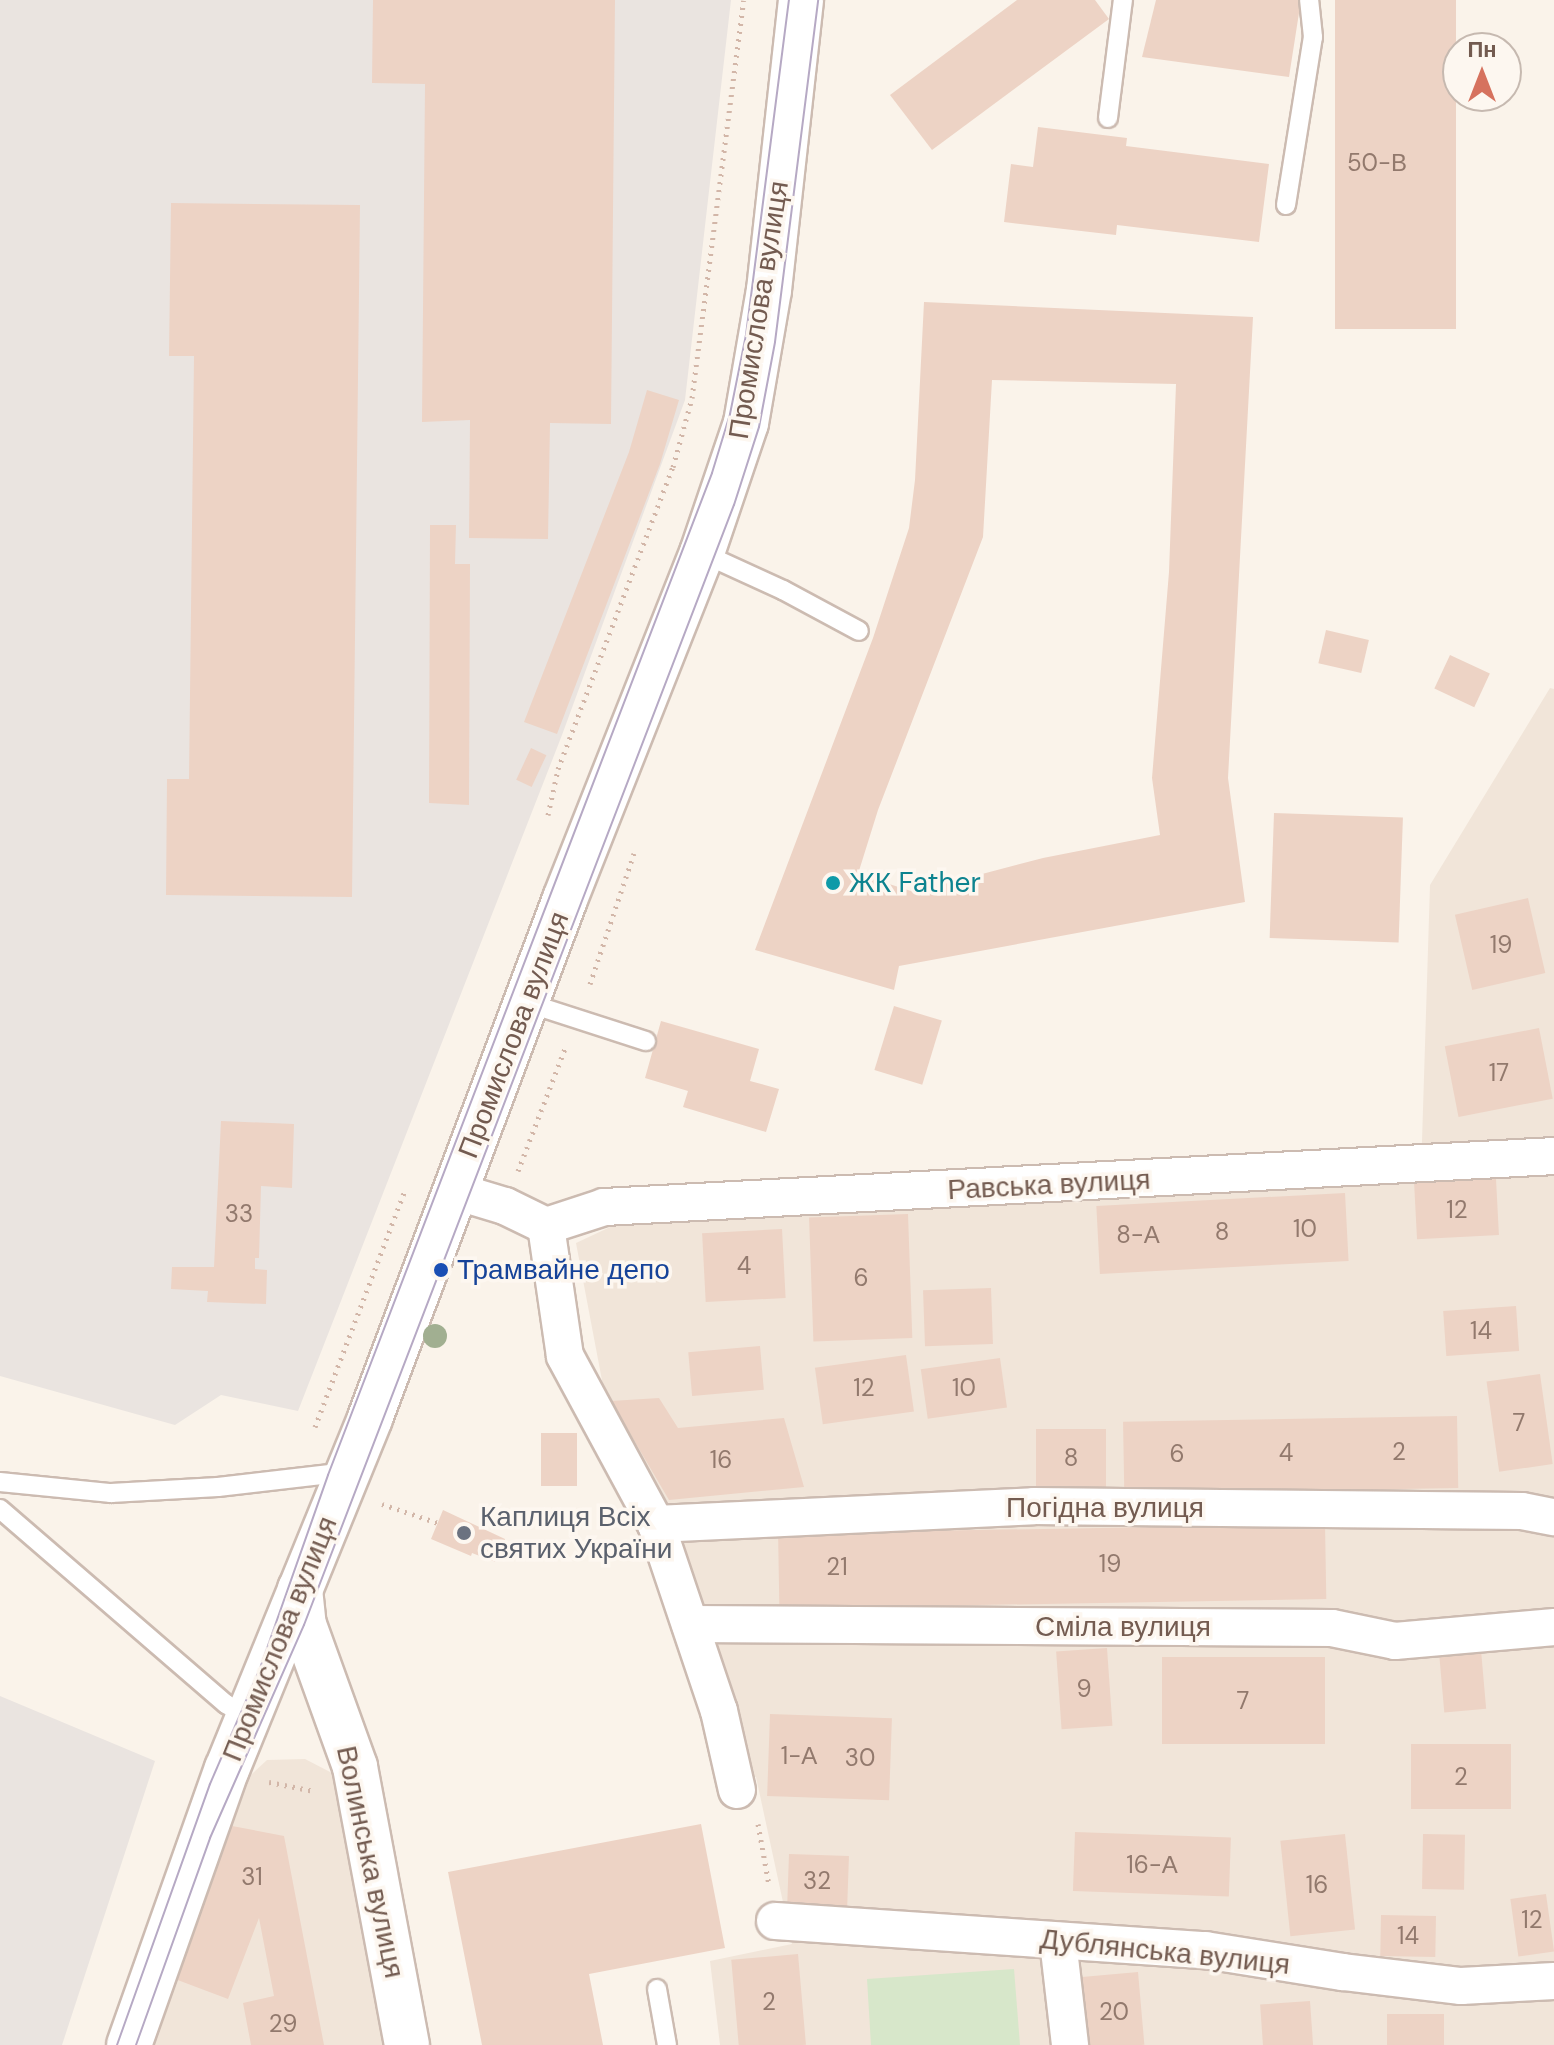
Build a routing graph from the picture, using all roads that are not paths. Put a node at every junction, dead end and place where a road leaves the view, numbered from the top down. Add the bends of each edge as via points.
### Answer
1 (801, 0) edge
2 (1123, 0) edge
3 (1309, 0) edge
4 (1108, 118) dead end
5 (1286, 205) dead end
6 (702, 553) junction
7 (859, 631) dead end
8 (528, 1003) junction
9 (646, 1041) dead end
10 (1554, 1156) edge
11 (455, 1191) junction
12 (546, 1226) junction
13 (0, 1482) edge
14 (363, 1487) junction
15 (0, 1509) edge
16 (1554, 1517) edge
17 (656, 1524) junction
18 (300, 1589) junction
19 (690, 1624) junction
20 (1554, 1627) edge
21 (250, 1717) junction
22 (737, 1790) road end
23 (775, 1921) road end
24 (1058, 1941) junction
25 (1554, 1981) edge
26 (657, 1989) dead end
27 (129, 2045) edge
28 (407, 2045) edge
29 (667, 2045) edge
30 (1070, 2045) edge

1 - 6 main road, Промислова вулиця via 769,290 746,423
2 - 4 lane
3 - 5 lane via 1313,37
6 - 7 lane
6 - 8 main road, Промислова вулиця
8 - 9 lane
8 - 11 main road, Промислова вулиця
10 - 12 street, Равська вулиця via 604,1207
11 - 12 street
11 - 14 main road, Промислова вулиця
12 - 17 street via 565,1356
13 - 14 lane via 111,1493 297,1477
14 - 18 main road, Промислова вулиця
15 - 21 lane via 226,1704
16 - 17 street, Погідна вулиця via 1522,1511 1034,1506
17 - 19 street
18 - 21 main road, Промислова вулиця
18 - 28 main road, Волинська вулиця via 304,1625 355,1767
19 - 20 street, Сміла вулиця via 1332,1628 1395,1641
19 - 22 street via 719,1711
21 - 27 main road, Промислова вулиця
23 - 24 street, Дублянська вулиця
24 - 25 street, Дублянська вулиця via 1205,1950 1461,1986
24 - 30 street
26 - 29 lane

